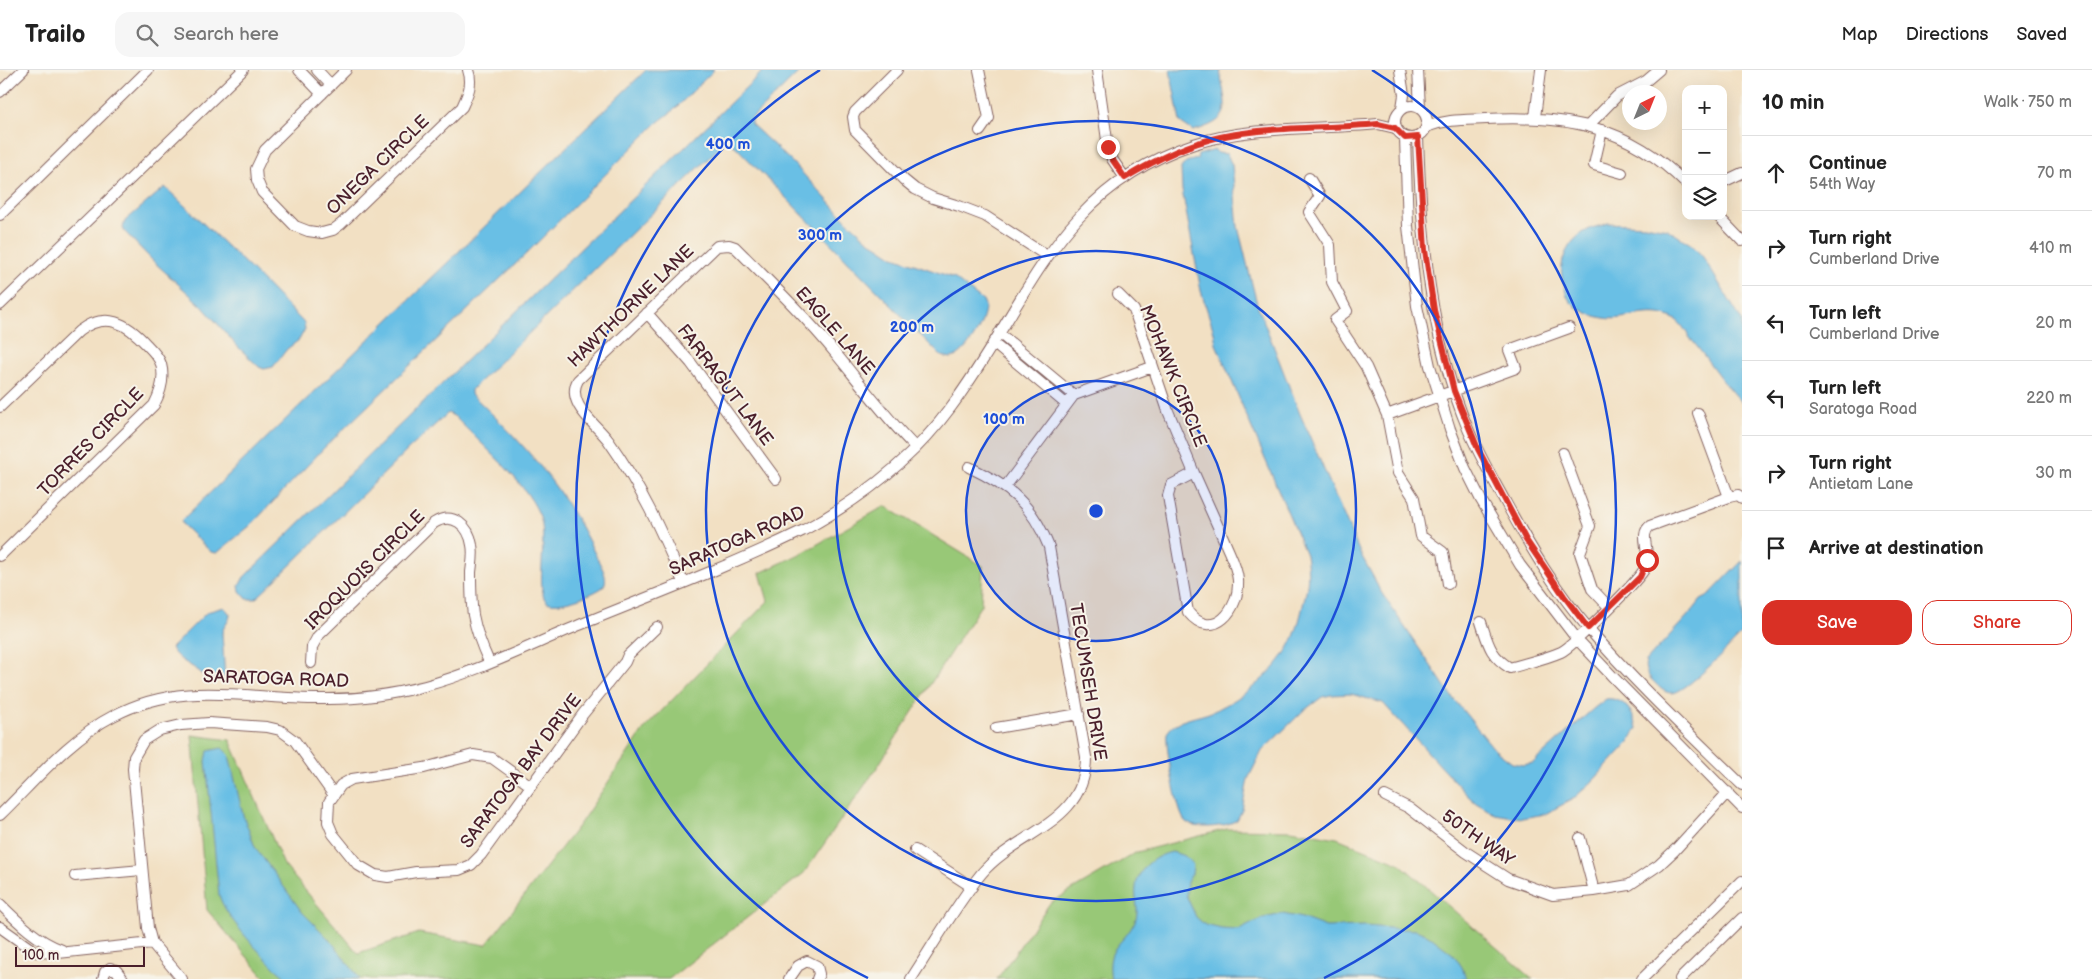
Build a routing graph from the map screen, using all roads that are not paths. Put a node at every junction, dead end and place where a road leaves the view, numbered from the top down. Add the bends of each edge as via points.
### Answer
1 (23, 70) edge
2 (148, 70) edge
3 (243, 70) edge
4 (299, 70) edge
5 (317, 70) edge
6 (346, 70) edge
7 (468, 70) edge
8 (896, 70) edge
9 (979, 70) edge
10 (1097, 70) edge
11 (1400, 70) edge
12 (1418, 70) edge
13 (1540, 70) edge
14 (1659, 70) edge
15 (331, 85) junction
16 (0, 92) edge
17 (322, 94) junction
18 (1399, 111) junction
19 (1422, 111) junction
20 (1535, 117) junction
21 (1442, 121) junction
22 (1378, 124) junction
23 (1588, 126) junction
24 (1426, 127) junction
25 (1395, 128) junction
26 (1602, 130) junction
27 (980, 131) dead end
28 (1418, 137) junction
29 (1405, 138) junction
30 (1622, 173) dead end
31 (1742, 173) edge
32 (1125, 178) junction
33 (1309, 178) dead end
34 (1727, 180) edge
35 (1682, 181) edge
36 (0, 215) edge
37 (1722, 220) edge
38 (1742, 241) edge
39 (723, 245) joint
40 (1047, 256) junction
41 (1118, 294) dead end
42 (0, 305) edge
43 (647, 313) junction
44 (1569, 328) dead end
45 (996, 338) junction
46 (1152, 367) junction
47 (1454, 391) junction
48 (1074, 395) junction
49 (1441, 396) junction
50 (1066, 404) junction
51 (0, 407) edge
52 (1698, 413) dead end
53 (1387, 415) junction
54 (916, 448) junction
55 (1563, 453) dead end
56 (969, 467) dead end
57 (1194, 473) junction
58 (776, 479) dead end
59 (1006, 486) junction
60 (1729, 497) junction
61 (1742, 498) edge
62 (0, 556) edge
63 (683, 582) junction
64 (1448, 584) dead end
65 (1609, 608) junction
66 (1481, 622) dead end
67 (657, 627) dead end
68 (1582, 633) junction
69 (311, 662) dead end
70 (489, 662) junction
71 (1079, 714) junction
72 (996, 728) dead end
73 (1742, 785) edge
74 (531, 786) junction
75 (1728, 792) junction
76 (333, 794) junction
77 (1385, 796) dead end
78 (1742, 808) edge
79 (0, 815) edge
80 (1580, 838) dead end
81 (915, 850) dead end
82 (142, 870) junction
83 (75, 876) dead end
84 (1742, 881) edge
85 (972, 887) junction
86 (1594, 892) junction
87 (0, 904) edge
88 (1742, 918) edge
89 (0, 926) edge
90 (152, 943) junction
91 (65, 951) junction
92 (103, 979) edge
93 (123, 979) edge
94 (182, 979) edge
95 (789, 979) edge
96 (817, 979) edge
97 (911, 979) edge
98 (1642, 979) edge
99 (1680, 979) edge

1 - 16 street
2 - 36 street
3 - 42 street
4 - 17 street
5 - 15 street
6 - 15 street, ONEGA CIRCLE
7 - 17 street, ONEGA CIRCLE via 471,78 469,91 462,107 341,224 322,233 308,232 295,226 262,192 256,169 265,150
8 - 40 street via 855,112 855,130 904,180 921,192 985,216
9 - 27 street via 989,118
10 - 32 street via 1108,147
11 - 18 street via 1404,95
12 - 19 street
13 - 20 street
14 - 23 street via 1646,81 1617,96
15 - 17 street, ONEGA CIRCLE
18 - 19 street via 1411,106
18 - 22 street, SARATOGA ROAD
18 - 25 street
19 - 21 street
19 - 24 street
20 - 21 street
20 - 23 street
21 - 24 street
22 - 25 street, SARATOGA ROAD
22 - 32 street, SARATOGA ROAD via 1261,131 1219,137 1171,153
23 - 26 street
24 - 28 street
25 - 29 street
26 - 30 street via 1594,165
26 - 35 street via 1649,154
28 - 29 street
28 - 47 street via 1431,293
29 - 49 street via 1412,276 1430,366
31 - 34 street
32 - 40 street, SARATOGA ROAD via 1085,210
33 - 53 street via 1320,196 1309,212 1330,245 1332,282 1348,311 1335,320 1366,367
37 - 38 street
39 - 43 street, HAWTHORNE LANE via 711,250
39 - 54 street, EAGLE LANE via 735,247 798,310 878,408
40 - 45 street, SARATOGA ROAD
41 - 46 street, MOHAWK CIRCLE via 1134,310
43 - 58 street, FARRAGUT LANE via 691,364
43 - 63 street, HAWTHORNE LANE via 578,380 574,398 640,489
44 - 47 street via 1510,350 1516,368
45 - 48 street
45 - 50 street
45 - 54 street, SARATOGA ROAD via 950,408
46 - 48 street
46 - 57 street, MOHAWK CIRCLE
47 - 49 street
47 - 68 street via 1471,436 1526,540 1564,596
48 - 50 street
49 - 53 street
49 - 68 street via 1465,468 1490,515 1520,565
50 - 59 street
51 - 62 street, TORRES CIRCLE via 79,331 93,323 110,321 125,326 160,361 163,379 154,405
52 - 60 street
53 - 64 street via 1398,473 1414,498 1421,536 1443,552
54 - 63 street, SARATOGA ROAD via 873,486 830,516 779,543
55 - 65 street via 1590,526 1580,553 1592,589
56 - 59 street, TECUMSEH DRIVE
57 - 57 street, MOHAWK CIRCLE via 1234,564 1238,582 1230,611 1221,621 1208,625 1196,621 1188,612 1168,496 1171,485
59 - 71 street, TECUMSEH DRIVE via 1036,519 1049,547
60 - 61 street via 1738,495
60 - 65 street via 1645,530 1648,554 1643,572
63 - 70 street, SARATOGA ROAD
65 - 68 street
66 - 68 street via 1497,660 1510,668 1562,651
67 - 74 street, SARATOGA BAY DRIVE via 628,655
68 - 73 street via 1650,694
68 - 75 street via 1656,722
69 - 70 street, IROQUOIS CIRCLE via 312,647 318,636 434,523 446,518 459,522 470,538 474,615 478,636
70 - 79 street, SARATOGA ROAD via 428,685 372,697 318,699 212,692 175,695 146,702 92,729
71 - 72 street
71 - 85 street, TECUMSEH DRIVE via 1086,764 1082,786 1075,799 1060,815 996,859
74 - 76 street via 492,758 473,755 424,768 352,779
74 - 76 street, SARATOGA BAY DRIVE via 471,864 452,871 388,877 363,870 333,834 327,815
75 - 78 street
75 - 86 street, 50TH WAY via 1659,865 1629,885
76 - 82 street via 290,736 274,728 209,723 181,725 154,732 140,745 133,763
77 - 86 street, 50TH WAY via 1409,808 1466,852 1508,879 1553,895
80 - 86 street
81 - 85 street
82 - 83 street
82 - 90 street
84 - 98 street
85 - 97 street, TECUMSEH DRIVE
87 - 91 street via 49,945
88 - 99 street
89 - 91 street via 36,952
90 - 91 street
90 - 94 street
92 - 93 street via 110,968
95 - 96 street via 798,966 807,961 817,966

